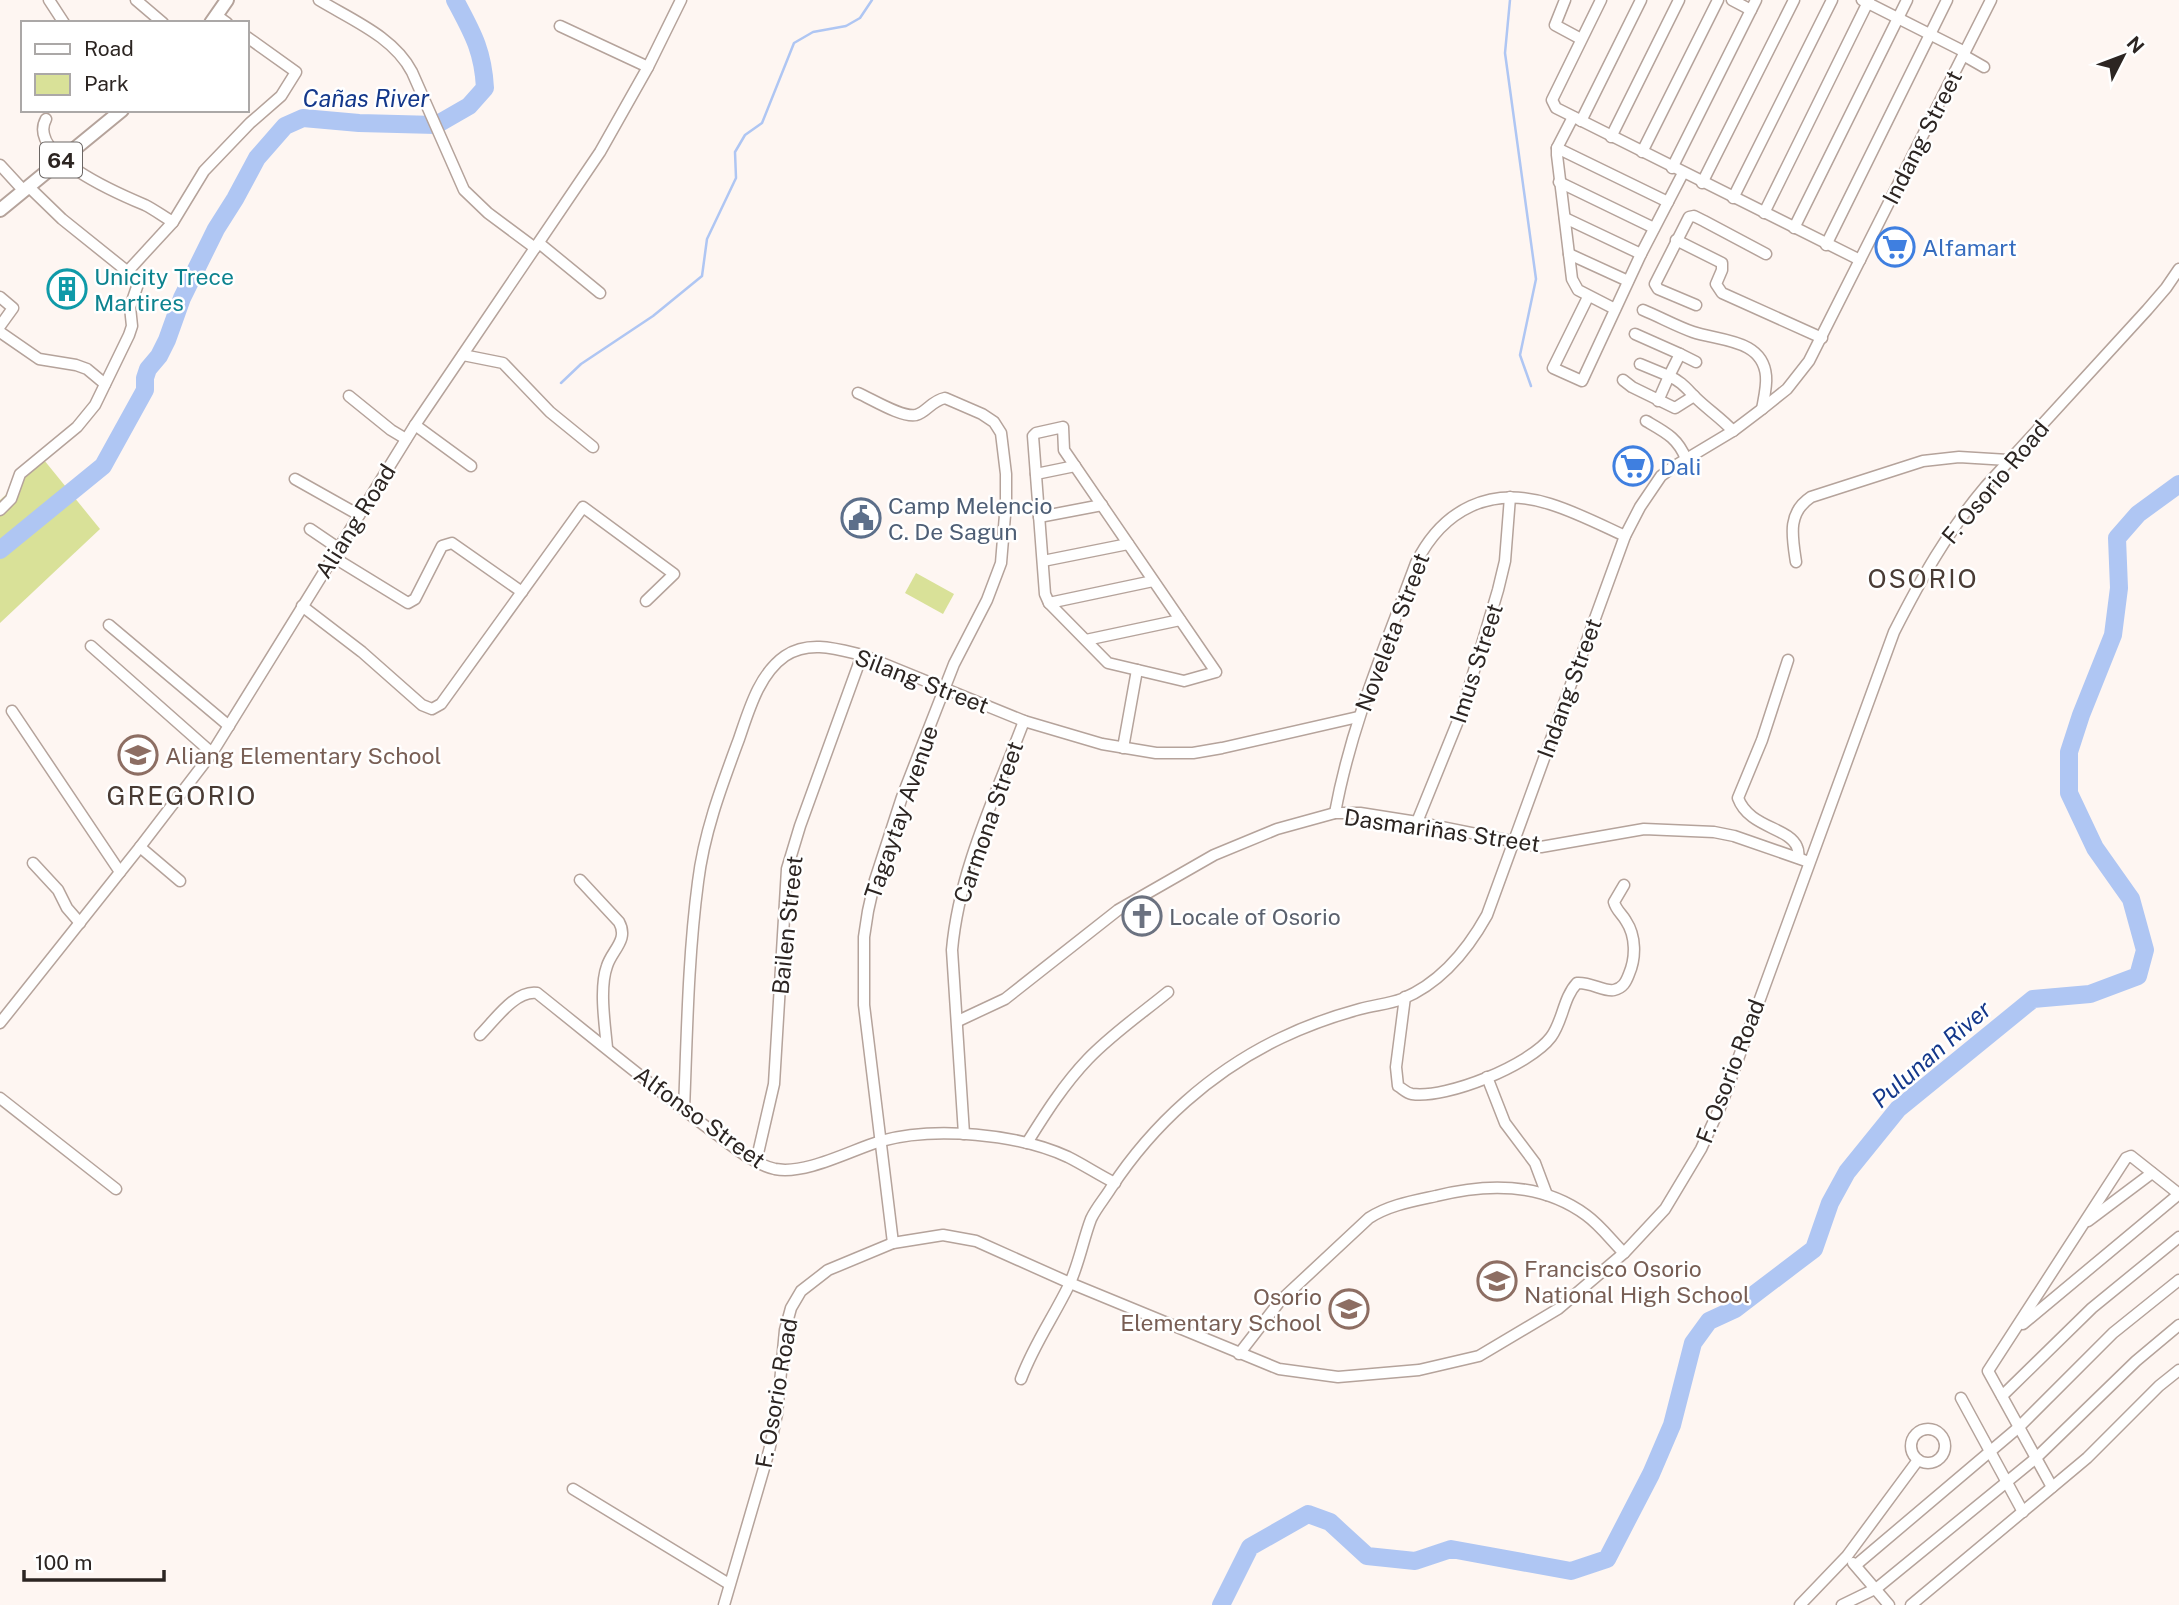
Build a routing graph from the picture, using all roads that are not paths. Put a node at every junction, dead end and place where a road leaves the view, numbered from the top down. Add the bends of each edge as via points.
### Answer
1 (49, 0) edge
2 (136, 0) edge
3 (227, 0) edge
4 (319, 0) edge
5 (681, 0) edge
6 (1565, 0) edge
7 (1601, 0) edge
8 (1641, 0) edge
9 (1679, 0) edge
10 (1718, 0) edge
11 (1732, 0) edge
12 (1794, 0) edge
13 (1832, 0) edge
14 (1907, 0) edge
15 (1947, 0) edge
16 (1991, 0) edge
17 (1866, 1) edge
18 (1753, 5) edge
19 (1898, 18) junction
20 (214, 19) edge
21 (63, 21) edge
22 (161, 21) edge
23 (560, 26) dead end
24 (1930, 34) junction
25 (248, 38) edge
26 (1581, 39) junction
27 (1964, 54) junction
28 (648, 67) junction
29 (1984, 67) dead end
30 (120, 112) edge
31 (46, 119) dead end
32 (1577, 119) junction
33 (1611, 137) junction
34 (1558, 148) junction
35 (1642, 152) junction
36 (62, 159) junction
37 (0, 165) edge
38 (1672, 168) junction
39 (1683, 173) junction
40 (1559, 181) junction
41 (1702, 183) junction
42 (26, 189) junction
43 (1733, 198) junction
44 (1668, 202) junction
45 (0, 210) edge
46 (1764, 213) junction
47 (1565, 218) junction
48 (173, 222) junction
49 (1654, 228) junction
50 (1794, 228) junction
51 (1676, 240) junction
52 (537, 245) junction
53 (1826, 245) junction
54 (1569, 254) junction
55 (1641, 254) junction
56 (1766, 254) dead end
57 (1860, 260) junction
58 (2179, 269) edge
59 (127, 272) junction
60 (1628, 281) junction
61 (600, 293) dead end
62 (0, 297) edge
63 (1588, 297) junction
64 (1696, 305) dead end
65 (1615, 309) junction
66 (1643, 310) dead end
67 (0, 326) edge
68 (0, 332) edge
69 (1635, 334) dead end
70 (1822, 338) junction
71 (1680, 354) junction
72 (463, 355) junction
73 (1696, 362) dead end
74 (1640, 364) dead end
75 (1669, 376) junction
76 (1623, 380) dead end
77 (105, 384) junction
78 (858, 393) dead end
79 (349, 396) dead end
80 (1694, 396) junction
81 (1658, 401) junction
82 (1762, 409) junction
83 (1646, 421) dead end
84 (415, 425) junction
85 (1733, 431) junction
86 (406, 439) junction
87 (593, 447) dead end
88 (1686, 460) junction
89 (2008, 460) junction
90 (471, 466) dead end
91 (1075, 466) junction
92 (1036, 474) junction
93 (295, 479) dead end
94 (1510, 497) junction
95 (1101, 505) junction
96 (0, 510) edge
97 (359, 514) junction
98 (1039, 517) junction
99 (310, 530) dead end
100 (1625, 536) junction
101 (1128, 544) junction
102 (335, 552) junction
103 (1043, 561) junction
104 (1796, 562) dead end
105 (1153, 581) junction
106 (522, 592) junction
107 (646, 601) dead end
108 (1049, 603) junction
109 (302, 606) junction
110 (1180, 620) junction
111 (109, 625) dead end
112 (1086, 640) junction
113 (92, 646) dead end
114 (862, 655) junction
115 (1788, 660) dead end
116 (1137, 670) junction
117 (944, 690) junction
118 (12, 711) dead end
119 (1358, 717) junction
120 (1024, 721) junction
121 (229, 726) junction
122 (1124, 748) junction
123 (212, 753) junction
124 (1335, 813) junction
125 (1417, 821) junction
126 (1515, 840) junction
127 (140, 847) junction
128 (1804, 860) junction
129 (33, 863) dead end
130 (120, 872) junction
131 (580, 880) dead end
132 (180, 881) dead end
133 (1624, 885) dead end
134 (80, 923) junction
135 (1168, 992) dead end
136 (1405, 998) junction
137 (958, 1021) junction
138 (0, 1023) edge
139 (480, 1035) dead end
140 (607, 1048) junction
141 (1487, 1077) junction
142 (0, 1098) edge
143 (684, 1110) junction
144 (964, 1134) junction
145 (882, 1141) junction
146 (1027, 1143) junction
147 (756, 1163) junction
148 (2152, 1173) junction
149 (1115, 1183) junction
150 (116, 1189) dead end
151 (2179, 1194) edge
152 (1546, 1195) junction
153 (2082, 1225) junction
154 (2179, 1237) edge
155 (893, 1243) junction
156 (1624, 1253) junction
157 (2179, 1280) edge
158 (1070, 1283) junction
159 (2179, 1325) edge
160 (2013, 1333) junction
161 (1240, 1354) junction
162 (2179, 1370) edge
163 (1021, 1379) dead end
164 (2002, 1396) junction
165 (1961, 1398) dead end
166 (2019, 1427) junction
167 (1989, 1452) junction
168 (2036, 1458) junction
169 (1918, 1460) dead end
170 (2006, 1482) junction
171 (2052, 1487) junction
172 (573, 1489) dead end
173 (2023, 1512) junction
174 (1847, 1556) junction
175 (1856, 1566) junction
176 (729, 1584) junction
177 (1877, 1588) junction
178 (724, 1605) edge
179 (1800, 1605) edge
180 (1842, 1605) edge
181 (1889, 1605) edge
182 (1911, 1605) edge

1 - 21 street
2 - 22 street
3 - 20 main road
4 - 52 street via 391,44 412,72 461,185 488,213
5 - 28 street, Aliang Road
6 - 26 street via 1555,25
7 - 26 street
8 - 32 street
9 - 33 street
10 - 35 street
11 - 18 street
12 - 41 street
13 - 43 street
14 - 19 street
15 - 24 street
16 - 27 street, Indang Street
17 - 19 street
17 - 46 street
18 - 38 street
19 - 24 street
19 - 50 street
23 - 28 street
24 - 27 street
24 - 53 street
25 - 48 street via 296,72 281,96 204,171
26 - 32 street via 1552,100 1556,108
27 - 29 street
27 - 57 street, Indang Street
28 - 52 street, Aliang Road via 607,142
30 - 36 main road, 64
31 - 36 street via 45,137
32 - 33 street
32 - 34 street
33 - 35 street
34 - 40 street
34 - 44 street
35 - 38 street
36 - 42 main road, 64
36 - 48 street via 107,189
37 - 42 street
38 - 39 street
39 - 41 street
39 - 44 street
40 - 47 street
40 - 49 street
41 - 43 street
42 - 45 main road, 64
42 - 59 street
43 - 46 street
44 - 49 street
46 - 50 street
47 - 54 street
47 - 55 street
48 - 59 street
49 - 55 street
50 - 53 street
51 - 56 street via 1694,216
51 - 64 street via 1655,287
51 - 70 street via 1722,263 1716,284 1721,293
52 - 61 street
52 - 72 street, Aliang Road
53 - 57 street
54 - 60 street
54 - 63 street via 1574,285
55 - 60 street
57 - 70 street, Indang Street
58 - 89 street, F. Osorio Road via 2147,310
59 - 77 street via 138,281 130,307 132,326
60 - 65 street
62 - 67 street via 13,308
63 - 65 street
63 - 65 street via 1553,368 1582,381
66 - 82 street via 1692,332 1754,351 1766,376
68 - 77 street via 39,359 87,369
69 - 71 street
70 - 82 street, Indang Street via 1787,389
71 - 73 street
71 - 75 street
72 - 84 street, Aliang Road
72 - 87 street via 503,363 550,412
74 - 75 street
75 - 80 street
75 - 81 street
76 - 81 street
77 - 96 street via 77,427 20,474 11,499
78 - 117 street, Tagaytay Avenue via 914,415 945,398 982,414 1001,433 1006,503 1001,563
79 - 86 street
80 - 81 street via 1675,408
80 - 85 street
82 - 85 street, Indang Street
83 - 88 street via 1672,436
84 - 86 street, Aliang Road
84 - 90 street
85 - 88 street, Indang Street
86 - 97 street, Aliang Road
88 - 100 street, Indang Street via 1672,467 1651,489
89 - 104 street via 1959,457 1923,461 1811,497 1793,518
89 - 128 street, F. Osorio Road via 1961,515 1894,632
91 - 92 street
91 - 92 street via 1064,450 1063,427 1033,436
91 - 95 street
92 - 98 street
93 - 97 street
94 - 100 street, Noveleta Street via 1550,504
94 - 119 street, Noveleta Street via 1454,514 1427,542
94 - 125 street, Imus Street via 1498,590 1462,711
95 - 98 street
95 - 101 street
97 - 102 street, Aliang Road
98 - 103 street
99 - 102 street
100 - 126 street, Indang Street
101 - 103 street
101 - 105 street
102 - 106 street via 408,603 415,600 442,546 452,543
102 - 109 street, Aliang Road
103 - 108 street
105 - 108 street
105 - 110 street
106 - 107 street via 583,507 674,574
106 - 109 street via 441,704 432,709
108 - 112 street
109 - 121 street, Aliang Road
110 - 112 street
110 - 116 street via 1216,672 1184,681
111 - 121 street
112 - 116 street via 1108,663
113 - 123 street
114 - 117 street, Silang Street
114 - 143 street, Silang Street via 835,648 798,651 769,673 753,700 712,817 698,881
114 - 147 street, Bailen Street via 787,869 774,1084
115 - 128 street via 1738,798 1743,810 1790,839
116 - 122 street
117 - 120 street, Silang Street
117 - 145 street, Tagaytay Avenue via 875,880 864,937 864,1005
118 - 130 street
119 - 122 street, Silang Street via 1193,753
119 - 124 street, Noveleta Street
120 - 122 street, Silang Street
120 - 137 street, Carmona Street via 961,891 952,950
121 - 123 street, Aliang Road
123 - 127 street, Aliang Road
124 - 125 street, Dasmariñas Street
124 - 137 street, Dasmariñas Street via 1277,829 1214,855 1118,910 1005,999
125 - 126 street, Dasmariñas Street
126 - 128 street, Dasmariñas Street via 1545,847 1644,830 1714,832
126 - 136 street, Indang Street via 1473,941 1455,963
127 - 130 street, Aliang Road
127 - 132 street
128 - 156 street, F. Osorio Road via 1730,1082 1701,1149 1665,1209
129 - 134 street
130 - 134 street, Aliang Road
131 - 140 street via 624,930 603,980
133 - 141 street via 1614,902 1628,923 1635,961 1625,984 1608,990 1577,983 1552,1036 1529,1058
134 - 138 street, Aliang Road
135 - 146 street via 1087,1060
136 - 141 street via 1396,1067 1398,1086 1414,1094 1448,1090
136 - 149 street, Indang Street via 1359,1009 1282,1038 1215,1078 1159,1128
137 - 144 street, Carmona Street
139 - 140 street, Alfonso Street via 528,992 537,993
140 - 143 street, Alfonso Street
141 - 152 street via 1505,1123 1535,1163
142 - 150 street
143 - 147 street, Alfonso Street
144 - 145 street, Alfonso Street via 915,1134
144 - 146 street, Alfonso Street
145 - 147 street, Alfonso Street via 801,1168 773,1169
145 - 155 street, Tagaytay Avenue
146 - 149 street, Alfonso Street via 1067,1157
148 - 151 street
148 - 153 street
148 - 153 street via 2131,1156 2126,1158
149 - 158 street, Indang Street via 1092,1217
151 - 160 street
152 - 156 street via 1587,1216
152 - 161 street via 1521,1188 1468,1188 1380,1211 1280,1301
153 - 160 street
154 - 164 street via 2092,1308
155 - 158 street, F. Osorio Road via 943,1235 976,1241
155 - 176 street, F. Osorio Road via 828,1270 802,1290 791,1308 769,1451
156 - 161 street, F. Osorio Road via 1558,1309 1479,1356 1419,1370 1338,1377 1279,1369
157 - 166 street via 2113,1333
158 - 161 street, F. Osorio Road
158 - 163 street, Indang Street
159 - 168 street
160 - 164 street via 1988,1371
162 - 171 street
164 - 166 street
165 - 167 street
166 - 167 street
166 - 168 street
167 - 170 street
167 - 175 street
168 - 170 street
168 - 171 street
169 - 174 street
170 - 173 street
170 - 177 street
171 - 173 street
172 - 176 street
173 - 182 street
174 - 175 street
174 - 179 street
175 - 177 street
176 - 178 street, F. Osorio Road
177 - 180 street
177 - 181 street

